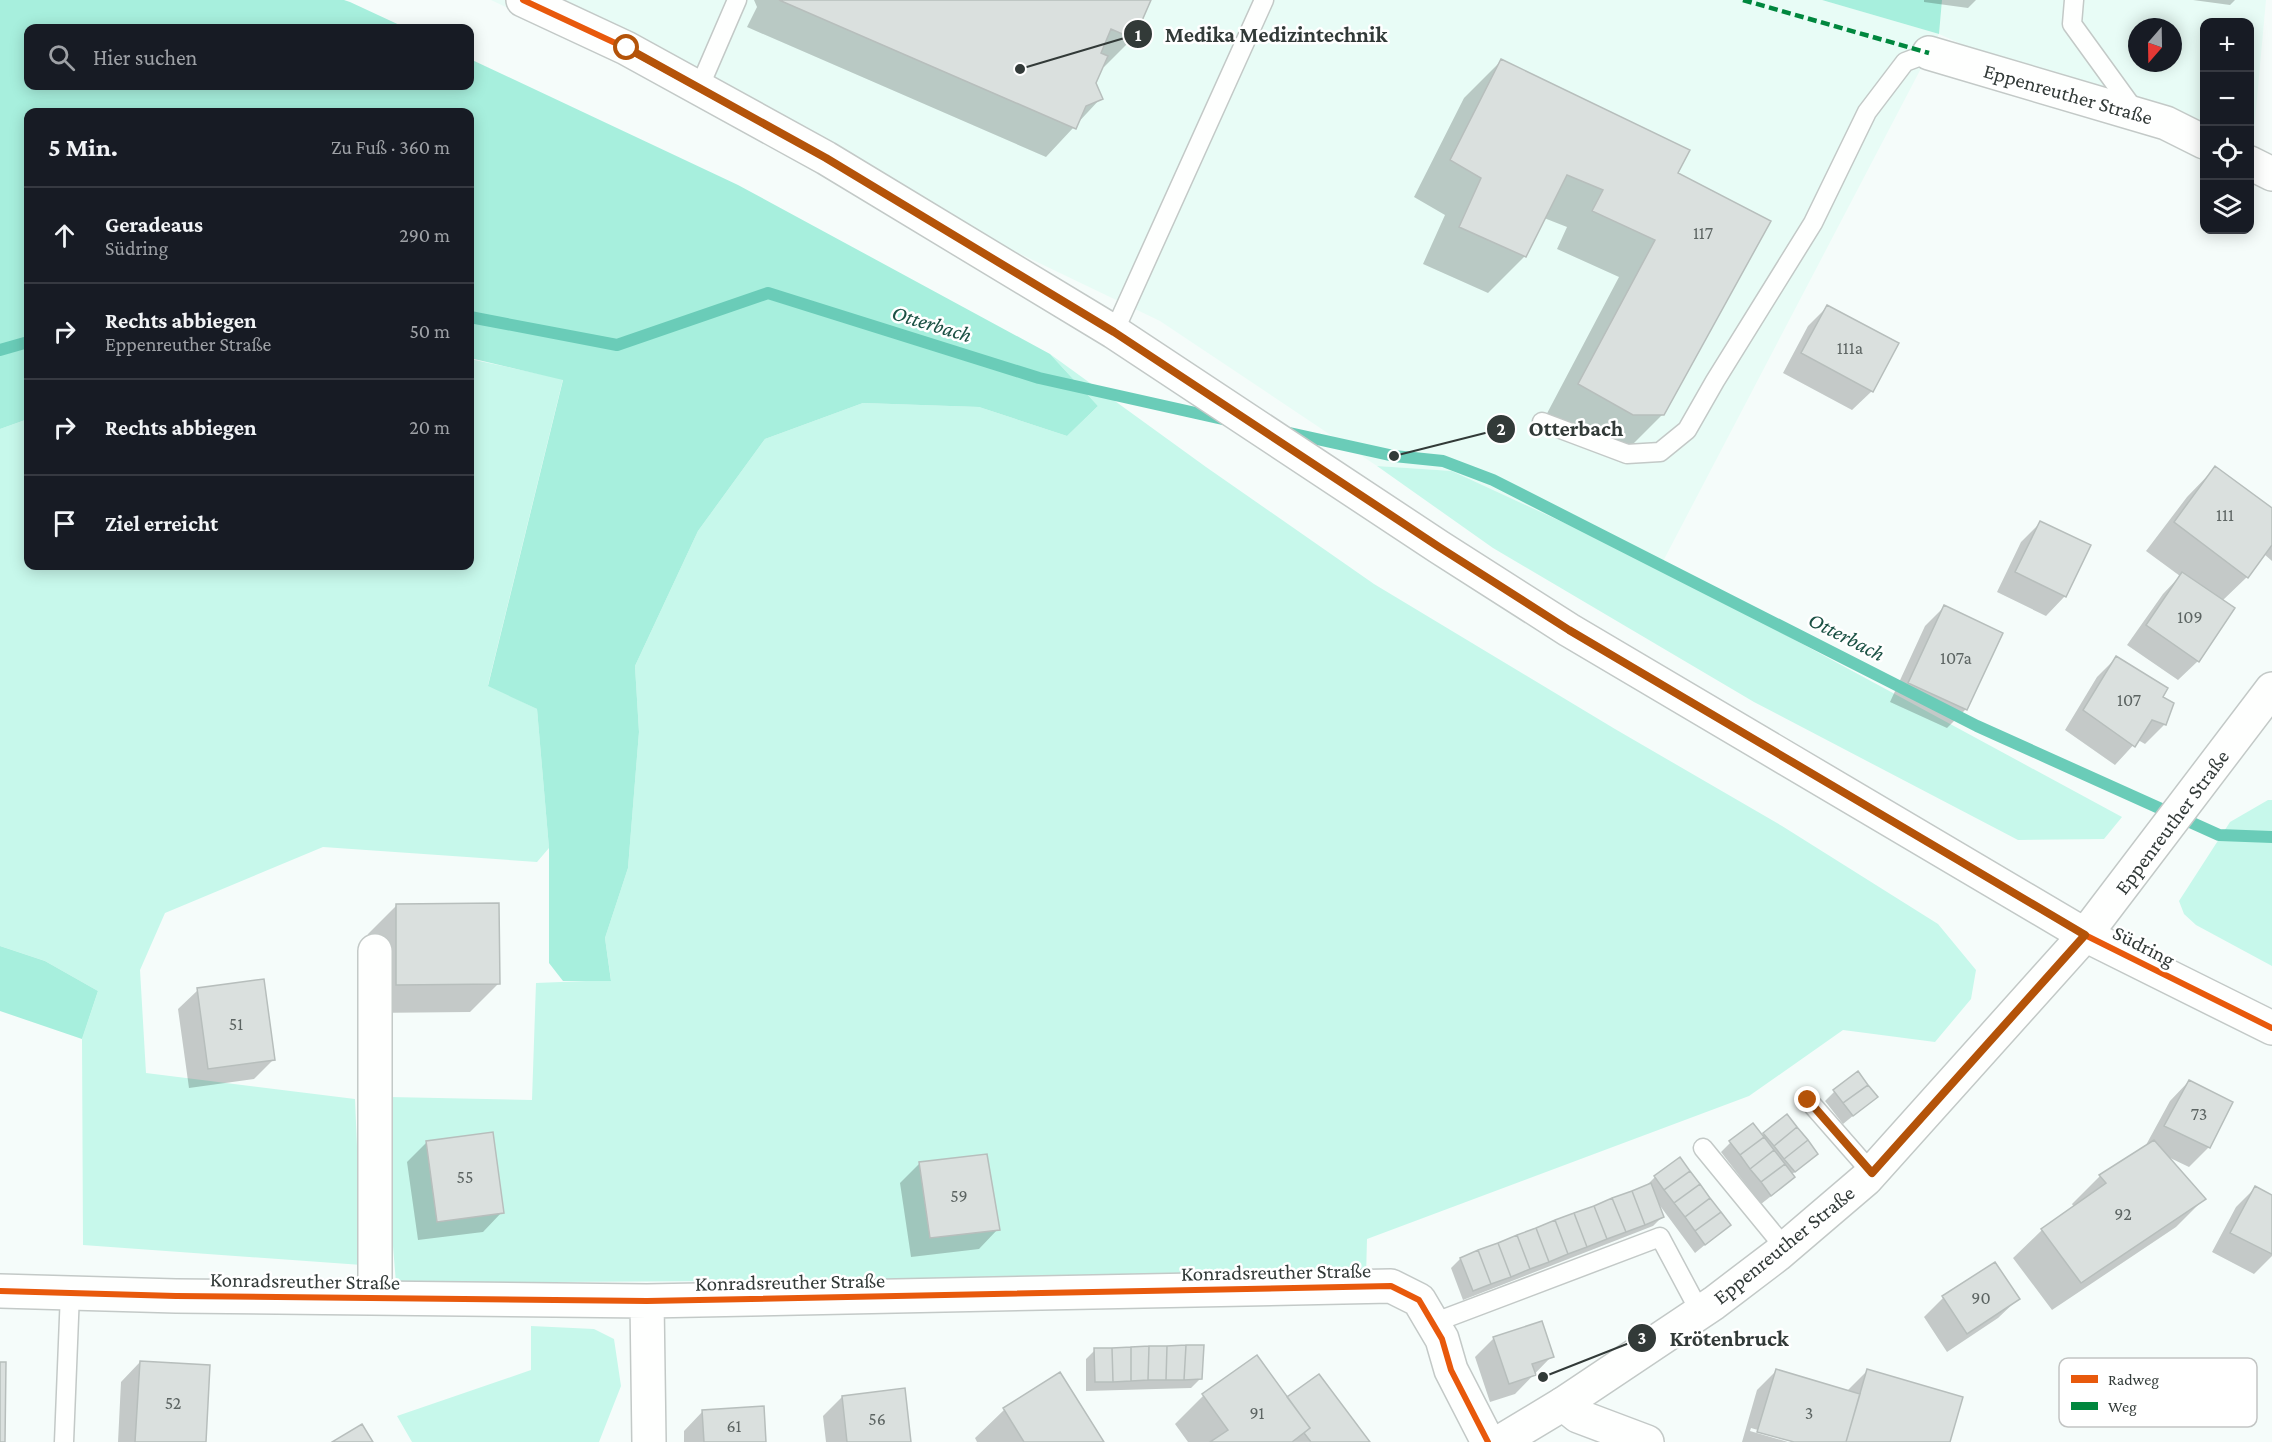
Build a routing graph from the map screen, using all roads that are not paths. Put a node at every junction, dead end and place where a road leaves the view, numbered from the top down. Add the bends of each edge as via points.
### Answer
1 (524, 0) edge
2 (736, 0) edge
3 (1264, 0) edge
4 (2074, 0) edge
5 (1929, 53) joint
6 (699, 88) junction
7 (2137, 115) junction
8 (2200, 140) edge
9 (2254, 165) edge
10 (2272, 174) edge
11 (1114, 332) junction
12 (1542, 422) dead end
13 (2272, 689) edge
14 (2085, 935) junction
15 (375, 951) dead end
16 (2272, 1028) edge
17 (1808, 1100) dead end
18 (1703, 1148) dead end
19 (1872, 1173) junction
20 (1785, 1248) junction
21 (0, 1291) edge
22 (70, 1293) junction
23 (375, 1298) junction
24 (647, 1301) junction
25 (1700, 1312) junction
26 (1433, 1323) junction
27 (1563, 1404) junction
28 (64, 1442) edge
29 (649, 1442) edge
30 (1488, 1442) edge
31 (1500, 1442) edge
32 (1647, 1442) edge

1 - 6 street, Südring via 627,48
2 - 6 lane
3 - 11 lane
4 - 7 lane via 2072,24
5 - 7 street, Eppenreuther Straße
5 - 12 lane via 1905,62 1867,112 1813,223 1687,430 1660,452 1628,454
6 - 11 street, Südring via 826,158
7 - 8 street, Eppenreuther Straße via 2166,123
9 - 10 street
11 - 14 street, Südring via 1569,630
13 - 14 street, Eppenreuther Straße
14 - 16 street, Südring
14 - 19 street, Eppenreuther Straße
15 - 23 street
17 - 19 lane
18 - 20 lane
19 - 20 street, Eppenreuther Straße
20 - 25 street, Eppenreuther Straße
21 - 22 street, Konradsreuther Straße
22 - 23 street, Konradsreuther Straße
22 - 28 lane
23 - 24 street, Konradsreuther Straße
24 - 26 street, Konradsreuther Straße via 1391,1286 1419,1300
24 - 29 street
25 - 26 lane via 1660,1237
25 - 27 street, Eppenreuther Straße
26 - 30 street, Konradsreuther Straße via 1451,1370
27 - 31 street, Eppenreuther Straße
27 - 32 street via 1578,1416

